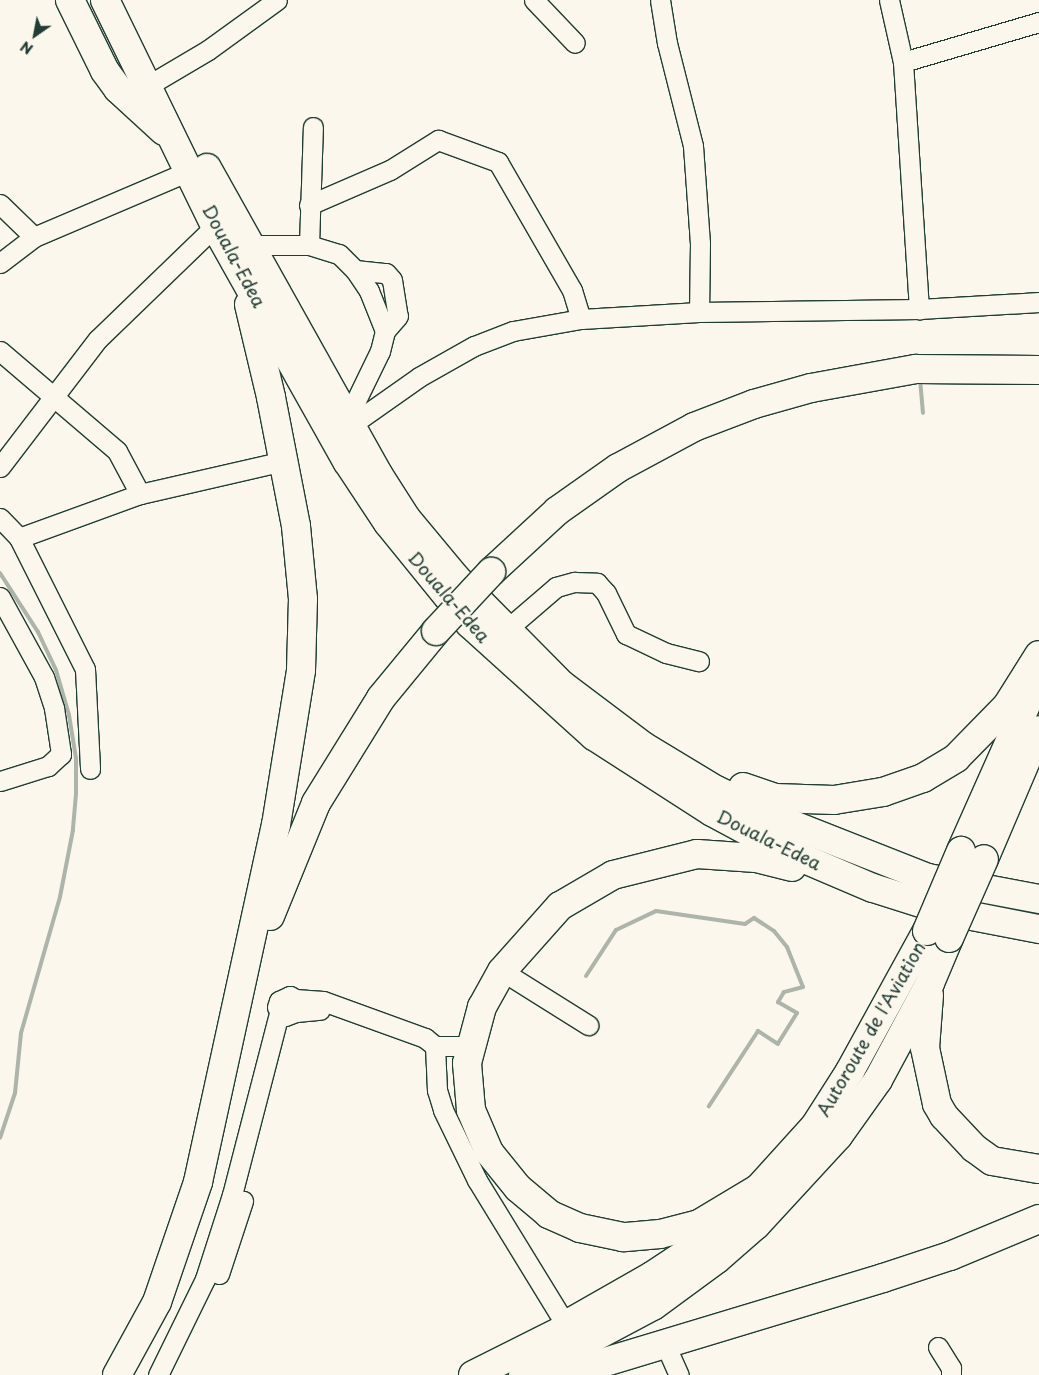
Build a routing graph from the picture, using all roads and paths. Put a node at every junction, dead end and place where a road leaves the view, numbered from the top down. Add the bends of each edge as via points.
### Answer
1 (70, 0) edge
2 (105, 0) edge
3 (122, 0) edge
4 (277, 0) edge
5 (534, 0) edge
6 (660, 0) edge
7 (889, 0) edge
8 (1039, 22) edge
9 (575, 43) dead end
10 (903, 62) junction
11 (159, 79) junction
12 (313, 127) dead end
13 (174, 140) junction
14 (191, 170) junction
15 (0, 204) edge
16 (309, 205) junction
17 (216, 226) junction
18 (34, 237) junction
19 (250, 245) junction
20 (309, 245) junction
21 (0, 263) edge
22 (355, 270) junction
23 (241, 272) junction
24 (1039, 302) edge
25 (919, 309) junction
26 (699, 312) junction
27 (581, 319) junction
28 (385, 331) junction
29 (0, 351) edge
30 (1039, 370) edge
31 (53, 398) junction
32 (349, 422) junction
33 (284, 461) junction
34 (0, 467) edge
35 (140, 494) junction
36 (0, 518) edge
37 (19, 538) junction
38 (0, 597) edge
39 (509, 633) junction
40 (1039, 655) edge
41 (699, 661) dead end
42 (1039, 676) edge
43 (1039, 730) edge
44 (90, 770) dead end
45 (0, 781) edge
46 (972, 855) junction
47 (873, 888) junction
48 (1039, 899) edge
49 (1035, 930) edge
50 (938, 935) junction
51 (502, 971) junction
52 (930, 983) junction
53 (234, 1014) junction
54 (588, 1025) dead end
55 (435, 1046) junction
56 (472, 1046) junction
57 (1039, 1169) edge
58 (759, 1188) junction
59 (1039, 1219) edge
60 (199, 1306) junction
61 (566, 1325) junction
62 (665, 1344) junction
63 (938, 1347) dead end
64 (117, 1375) edge
65 (158, 1375) edge
66 (172, 1375) edge
67 (473, 1375) edge
68 (523, 1375) edge
69 (562, 1375) edge
70 (679, 1375) edge
71 (952, 1375) edge

1 - 13 highway via 105,71 130,101
2 - 13 highway, Douala-Edea
3 - 11 highway, Douala-Edea
4 - 11 street via 208,50
5 - 9 street
6 - 26 street via 666,43 693,146 700,242
7 - 10 street
8 - 10 street
10 - 25 street
11 - 19 highway, Douala-Edea
12 - 16 street
13 - 14 highway, Douala-Edea
14 - 17 highway, Douala-Edea
14 - 18 street
15 - 18 street
16 - 20 street
16 - 27 street via 390,170 438,140 498,162 572,290
17 - 23 highway, Douala-Edea
17 - 31 street via 98,339
18 - 21 street
19 - 20 street
19 - 32 highway, Douala-Edea
20 - 22 street via 339,254
22 - 28 street via 369,291
22 - 28 street via 386,274 392,280 398,316
23 - 33 highway
23 - 47 highway, Douala-Edea via 347,462 388,523 476,630 594,736 675,791 779,848
24 - 25 street
25 - 26 street
26 - 27 street
27 - 32 street via 514,331 474,346
28 - 32 street via 380,351
29 - 31 street
30 - 53 highway, bridge via 916,369 810,388 754,404 694,427 618,468 557,511 436,631 382,698 316,803
31 - 34 street
31 - 35 street via 117,451
32 - 39 highway, Douala-Edea via 406,518 456,578
33 - 35 street
33 - 53 highway via 296,526 304,599 301,670 276,825
35 - 37 street
36 - 37 street
37 - 44 street via 85,669
38 - 45 street via 44,677 54,708 61,754 48,766
39 - 40 highway via 609,714 663,750 717,778 775,798 834,800 883,792 923,778 956,758 1007,706
39 - 41 street via 556,587 574,582 597,583 606,593 626,634 666,653
39 - 48 highway, Douala-Edea via 595,712 716,790 797,827 928,878
42 - 46 highway, Autoroute de l'Aviation
43 - 46 highway, Autoroute de l'Aviation
46 - 50 highway, Autoroute de l'Aviation, bridge
47 - 49 highway, Douala-Edea via 946,911
47 - 51 highway via 756,858 697,854 652,863 613,875 560,906
50 - 52 highway, Autoroute de l'Aviation
50 - 58 highway, Autoroute de l'Aviation via 815,1126
51 - 54 street
51 - 56 highway via 482,1007
52 - 57 highway via 925,1048 941,1110 956,1131 992,1161
52 - 68 highway, Autoroute de l'Aviation via 878,1080 838,1136 756,1225 717,1260 653,1306
53 - 64 highway via 198,1182 181,1238 157,1302
55 - 56 street
55 - 60 street via 425,1038 394,1025 336,1007 290,1010 238,1196
55 - 61 street via 437,1090 443,1110 478,1180
56 - 58 highway via 467,1063 471,1110 488,1152 518,1188 549,1214 580,1228 623,1237 660,1234 699,1224
58 - 61 highway, Autoroute de l'Aviation via 697,1246
59 - 62 highway via 933,1261
60 - 65 street
60 - 66 street
61 - 67 highway, Autoroute de l'Aviation via 564,1330
62 - 69 highway
62 - 70 street
63 - 71 street

